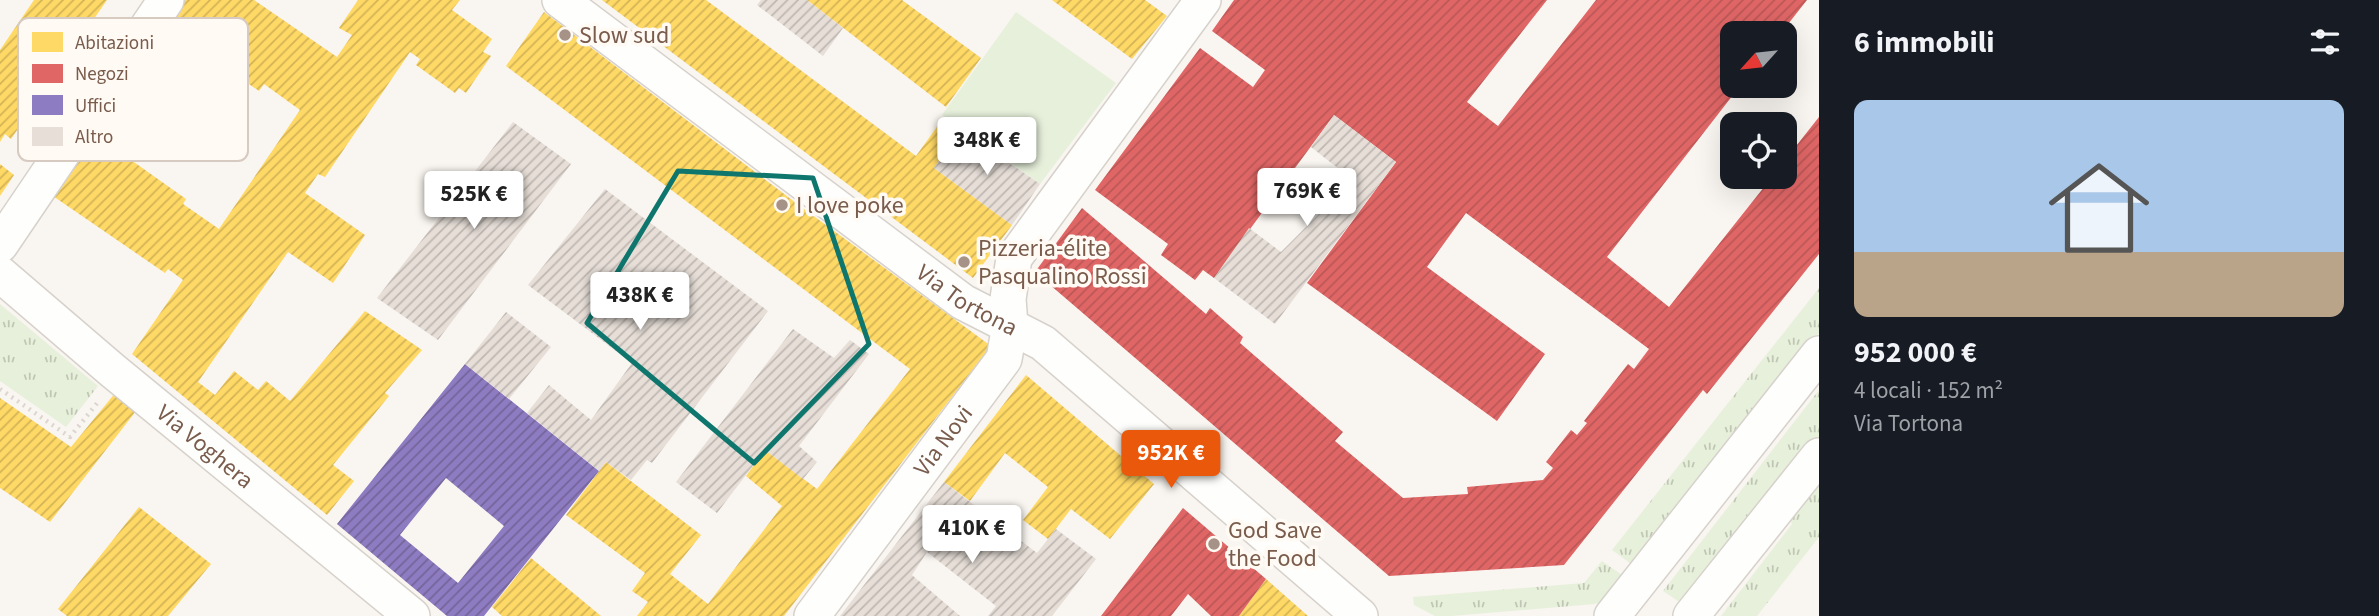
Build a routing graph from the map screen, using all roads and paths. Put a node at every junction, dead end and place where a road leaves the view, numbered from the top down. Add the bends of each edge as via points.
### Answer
1 (166, 0) edge
2 (561, 0) edge
3 (1187, 6) edge
4 (154, 18) edge
5 (57, 161) edge
6 (0, 245) edge
7 (0, 274) edge
8 (1010, 325) junction
9 (1819, 354) edge
10 (0, 389) edge
11 (101, 399) dead end
12 (1819, 456) edge
13 (412, 616) edge
14 (812, 616) edge
15 (1360, 616) edge
16 (1612, 616) edge
17 (1690, 616) edge

1 - 4 street
2 - 8 street, Via Tortona via 963,302
3 - 8 street, Via Novi via 1014,258 1008,299
5 - 6 street
7 - 13 street, Via Voghera
8 - 14 street, Via Novi via 1004,359
8 - 15 street, Via Tortona via 1043,343
9 - 16 street
10 - 11 path via 69,437
12 - 17 street

